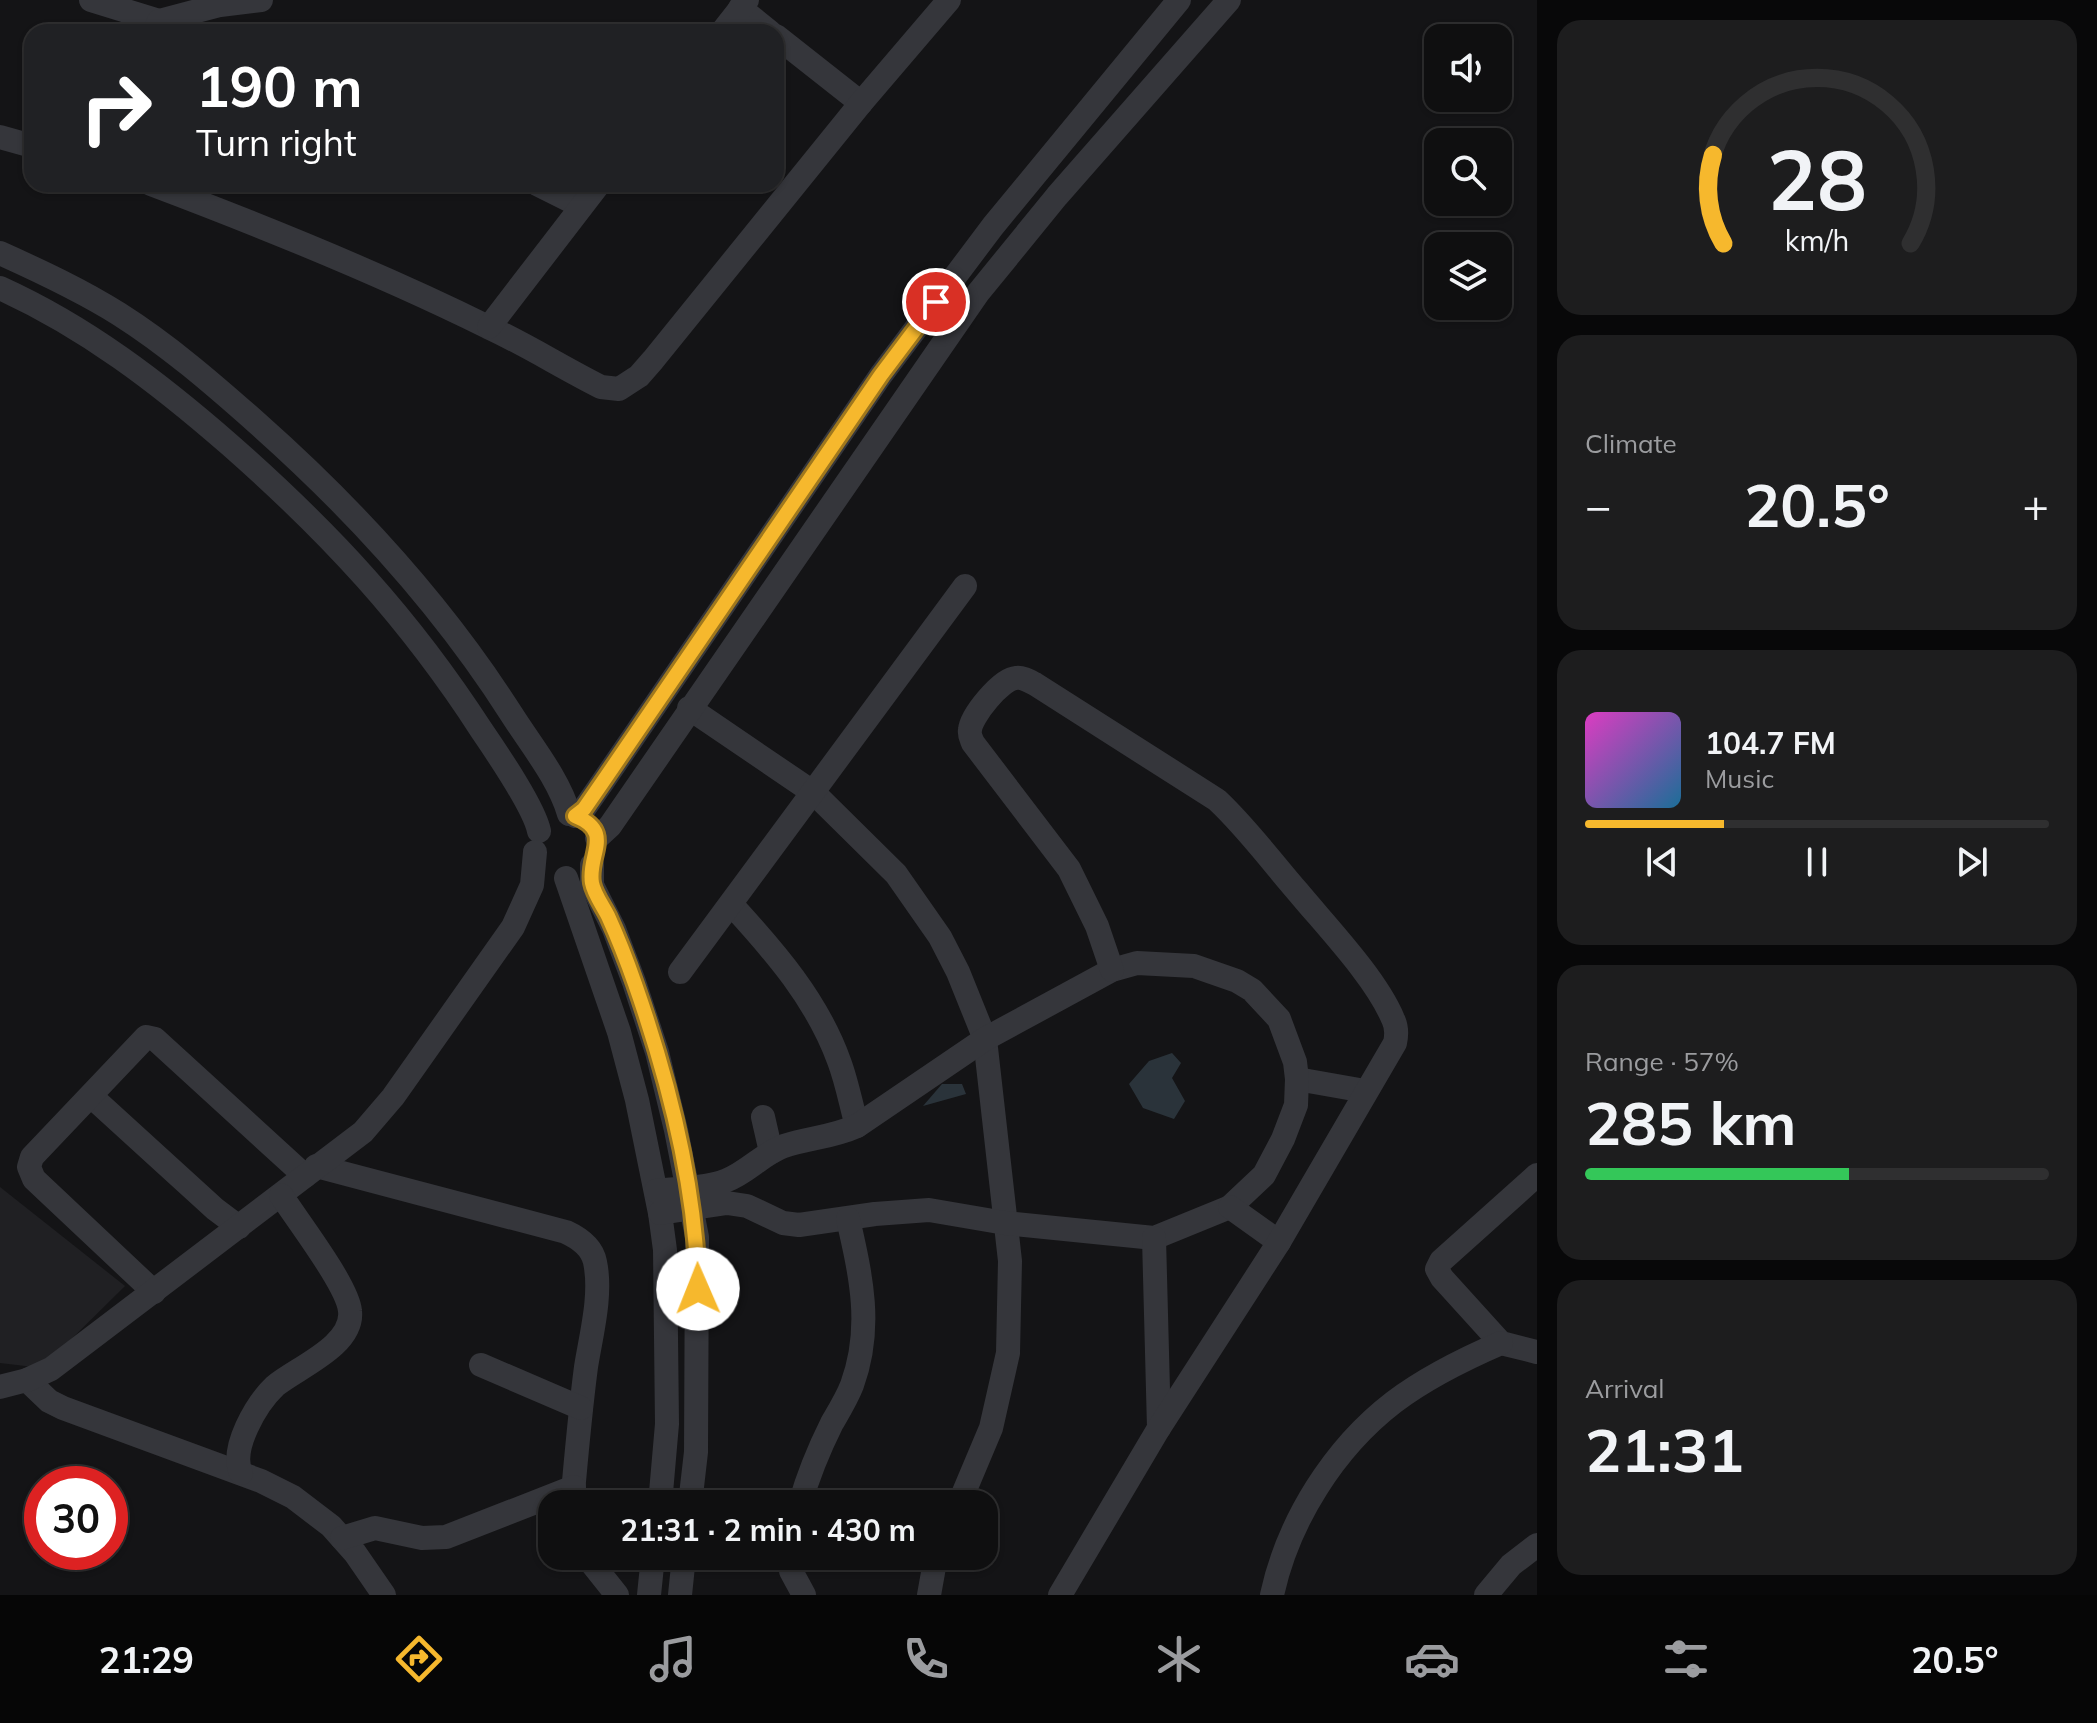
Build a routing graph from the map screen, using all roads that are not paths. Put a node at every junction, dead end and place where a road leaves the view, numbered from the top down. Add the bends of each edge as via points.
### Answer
1 (91, 0) edge
2 (261, 0) edge
3 (949, 0) edge
4 (1179, 0) edge
5 (1229, 0) edge
6 (744, 4) edge
7 (152, 24) edge
8 (163, 24) edge
9 (728, 24) edge
10 (763, 24) edge
11 (784, 42) edge
12 (861, 103) junction
13 (0, 137) edge
14 (24, 144) edge
15 (172, 192) edge
16 (553, 192) edge
17 (592, 192) edge
18 (581, 206) junction
19 (0, 253) edge
20 (0, 288) edge
21 (489, 327) junction
22 (965, 586) dead end
23 (689, 708) junction
24 (814, 793) junction
25 (572, 815) junction
26 (597, 838) junction
27 (537, 841) junction
28 (592, 865) junction
29 (564, 878) junction
30 (732, 905) junction
31 (513, 927) junction
32 (1112, 970) junction
33 (680, 972) dead end
34 (985, 1039) junction
35 (1297, 1079) junction
36 (1365, 1091) junction
37 (91, 1096) junction
38 (763, 1117) dead end
39 (857, 1126) junction
40 (771, 1152) junction
41 (311, 1171) junction
42 (741, 1173) junction
43 (1537, 1175) edge
44 (281, 1195) junction
45 (689, 1198) junction
46 (658, 1202) junction
47 (747, 1206) junction
48 (1230, 1207) junction
49 (848, 1219) junction
50 (1005, 1223) junction
51 (239, 1227) junction
52 (1154, 1238) junction
53 (1279, 1242) junction
54 (154, 1292) junction
55 (1501, 1343) junction
56 (1537, 1352) edge
57 (481, 1365) dead end
58 (27, 1380) junction
59 (0, 1387) edge
60 (581, 1408) junction
61 (1159, 1428) junction
62 (241, 1473) junction
63 (574, 1490) edge
64 (661, 1490) edge
65 (692, 1490) edge
66 (804, 1490) edge
67 (965, 1490) edge
68 (538, 1507) edge
69 (342, 1538) junction
70 (1537, 1545) edge
71 (597, 1570) edge
72 (652, 1570) edge
73 (683, 1570) edge
74 (791, 1570) edge
75 (933, 1570) edge
76 (384, 1595) edge
77 (617, 1595) edge
78 (649, 1595) edge
79 (680, 1595) edge
80 (804, 1595) edge
81 (929, 1595) edge
82 (1060, 1595) edge
83 (1272, 1595) edge
84 (1486, 1595) edge

1 - 7 street
2 - 8 street via 220,5
3 - 12 street
4 - 25 street via 945,289 584,809
5 - 23 street via 978,293
6 - 9 street
6 - 10 street
11 - 12 street
12 - 21 street via 628,385 601,387
13 - 14 street
15 - 21 street
16 - 18 street
17 - 18 street
18 - 21 street
19 - 25 street via 119,314 220,390 327,489 406,572 485,672
20 - 27 street via 80,330 177,398 336,545 390,603 453,687 501,759
22 - 24 street
23 - 24 street
23 - 26 street
24 - 30 street
24 - 34 street via 918,902 958,972
25 - 26 street via 589,824
25 - 27 street via 551,818
26 - 28 street
27 - 29 street via 540,864
27 - 31 street via 532,885
28 - 29 street via 576,877
28 - 45 street via 592,885 614,929 657,1052
29 - 31 street
29 - 46 street via 619,1032
30 - 33 street
30 - 39 street via 797,980 818,1017 839,1060
31 - 41 street via 393,1097 363,1132
32 - 34 street
32 - 35 street via 1166,963 1237,981 1279,1019
32 - 36 street via 1069,869 969,734 975,716 1011,679 1035,684 1151,756 1217,800 1243,825 1339,940 1393,1019 1395,1043
34 - 39 street
34 - 50 street
35 - 36 street
35 - 48 street via 1296,1105 1274,1157 1264,1175
36 - 53 street
37 - 41 street via 145,1037 153,1037
37 - 51 street
37 - 54 street via 32,1157 30,1171
38 - 40 street
39 - 40 street
40 - 42 street
41 - 44 street
41 - 60 street via 577,1237 594,1259 596,1271
42 - 45 street
42 - 47 street
43 - 55 street via 1438,1265 1442,1278
44 - 51 street
44 - 62 street via 343,1289 351,1319 332,1346 275,1386 250,1420 238,1449
45 - 46 street
45 - 47 street
45 - 65 street via 697,1237 698,1289
46 - 64 street via 665,1250 667,1424
47 - 49 street via 783,1223
48 - 52 street
48 - 53 street
49 - 50 street via 929,1210
49 - 66 street via 864,1298 861,1354 852,1386
50 - 52 street
50 - 67 street via 1010,1261 1008,1353 991,1428
51 - 54 street
52 - 61 street
53 - 61 street
54 - 58 street via 51,1369
55 - 56 street
55 - 83 street via 1404,1395 1356,1437 1307,1504
57 - 60 street
58 - 59 street
58 - 62 street via 63,1408
60 - 63 street
61 - 82 street
62 - 69 street via 293,1497
68 - 69 street via 446,1537 422,1538 375,1528
69 - 76 street
70 - 84 street
71 - 77 street
72 - 78 street
73 - 79 street
74 - 80 street
75 - 81 street

